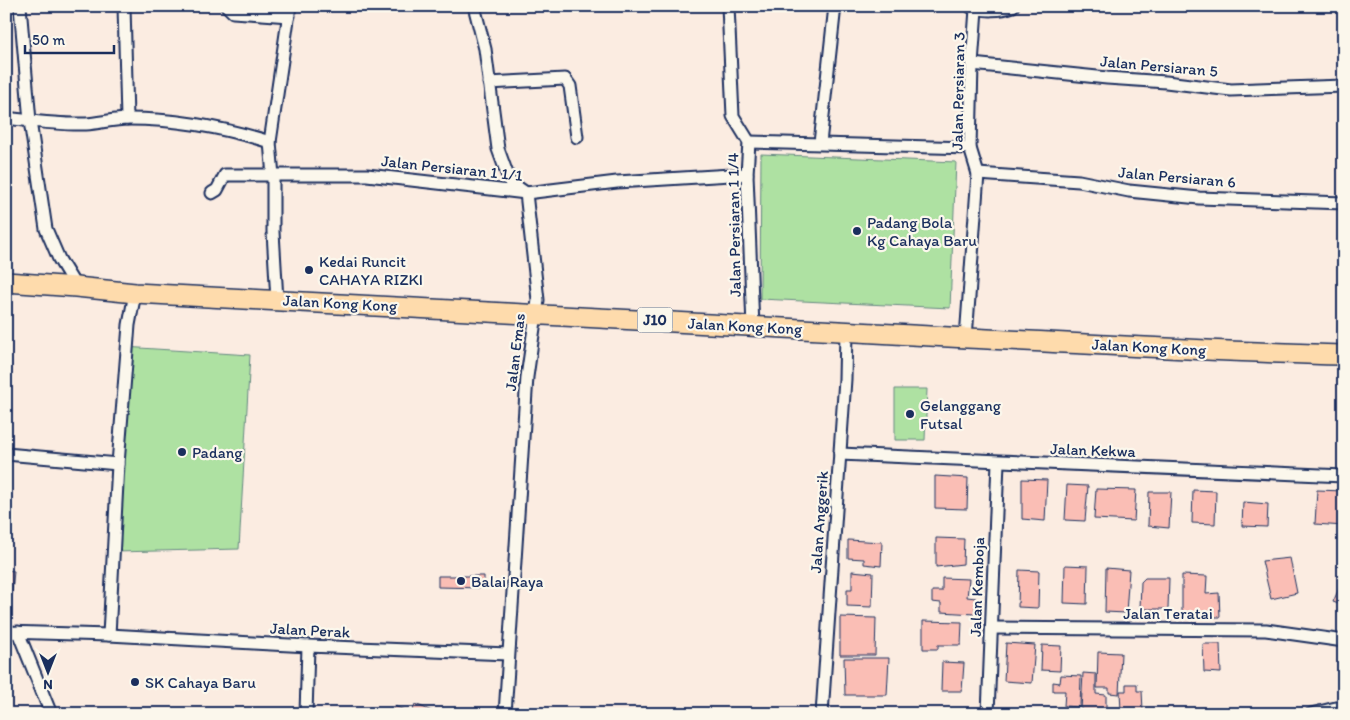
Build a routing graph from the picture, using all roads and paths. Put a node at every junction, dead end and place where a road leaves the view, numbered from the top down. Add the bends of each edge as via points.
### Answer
1 (20, 6) edge
2 (124, 6) edge
3 (227, 6) edge
4 (474, 6) edge
5 (728, 6) edge
6 (835, 6) edge
7 (1013, 6) edge
8 (973, 8) edge
9 (289, 11) edge
10 (972, 64) junction
11 (489, 83) junction
12 (1344, 86) edge
13 (6, 118) edge
14 (126, 119) junction
15 (30, 121) junction
16 (578, 137) dead end
17 (270, 142) junction
18 (749, 142) junction
19 (820, 143) junction
20 (970, 148) junction
21 (747, 174) junction
22 (978, 174) junction
23 (273, 176) junction
24 (212, 193) dead end
25 (526, 193) junction
26 (1344, 203) edge
27 (6, 282) edge
28 (76, 287) junction
29 (135, 293) junction
30 (277, 300) junction
31 (536, 313) junction
32 (753, 327) junction
33 (846, 332) junction
34 (966, 338) junction
35 (1304, 354) junction
36 (1344, 355) edge
37 (1344, 359) edge
38 (6, 454) edge
39 (840, 454) junction
40 (998, 462) junction
41 (118, 464) junction
42 (1344, 476) edge
43 (992, 628) junction
44 (12, 632) edge
45 (109, 635) junction
46 (1344, 641) edge
47 (308, 646) junction
48 (508, 654) junction
49 (1344, 706) edge
50 (51, 714) edge
51 (306, 714) edge
52 (505, 714) edge
53 (822, 714) edge
54 (988, 714) edge
55 (1311, 714) edge

1 - 15 street
2 - 14 street
3 - 9 street via 233,12
4 - 11 street via 485,49
5 - 18 street, Jalan Persiaran 1 1/4 via 733,116
6 - 19 street
7 - 8 street via 1000,10
8 - 10 street, Jalan Persiaran 3
9 - 17 street
10 - 12 street, Jalan Persiaran 5 via 1232,90
10 - 20 street, Jalan Persiaran 3
11 - 16 street via 566,79
11 - 25 street via 498,149 510,182
13 - 15 street
14 - 15 street via 87,124
14 - 17 street via 233,131
15 - 28 street via 46,229
17 - 23 street
18 - 19 street
18 - 21 street, Jalan Persiaran 1 1/4
19 - 20 street
20 - 22 street, Jalan Persiaran 3
21 - 25 street, Jalan Persiaran 1 1/1 via 616,182
21 - 32 street, Jalan Persiaran 1 1/4
22 - 26 street, Jalan Persiaran 6 via 1079,181 1129,192 1199,198
22 - 34 street
23 - 24 street, Jalan Persiaran 1 1/1 via 225,175
23 - 25 street, Jalan Persiaran 1 1/1 via 367,175
23 - 30 street
25 - 31 street, Jalan Emas via 538,300
27 - 28 main road, Jalan Kong Kong / J10
28 - 29 main road, Jalan Kong Kong / J10
29 - 30 main road, Jalan Kong Kong / J10
29 - 41 street via 129,325
30 - 31 main road, Jalan Kong Kong / J10
31 - 32 main road, Jalan Kong Kong / J10
31 - 48 street, Jalan Emas via 527,377
32 - 33 main road, Jalan Kong Kong / J10
33 - 34 main road, Jalan Kong Kong / J10
33 - 39 street, Jalan Anggerik
34 - 35 main road, Jalan Kong Kong / J10
35 - 36 main road, Jalan Kong Kong / J10
35 - 37 main road, Jalan Kong Kong / J10
38 - 41 street
39 - 40 street, Jalan Kekwa
39 - 53 street, Jalan Anggerik
40 - 42 street, Jalan Kekwa
40 - 43 street, Jalan Kemboja
41 - 45 street
43 - 46 street, Jalan Teratai via 1266,630
43 - 54 street, Jalan Kemboja
44 - 45 street, Jalan Perak
44 - 50 street
45 - 47 street, Jalan Perak
47 - 48 street, Jalan Perak
47 - 51 street
48 - 52 street, Jalan Emas
49 - 55 street

